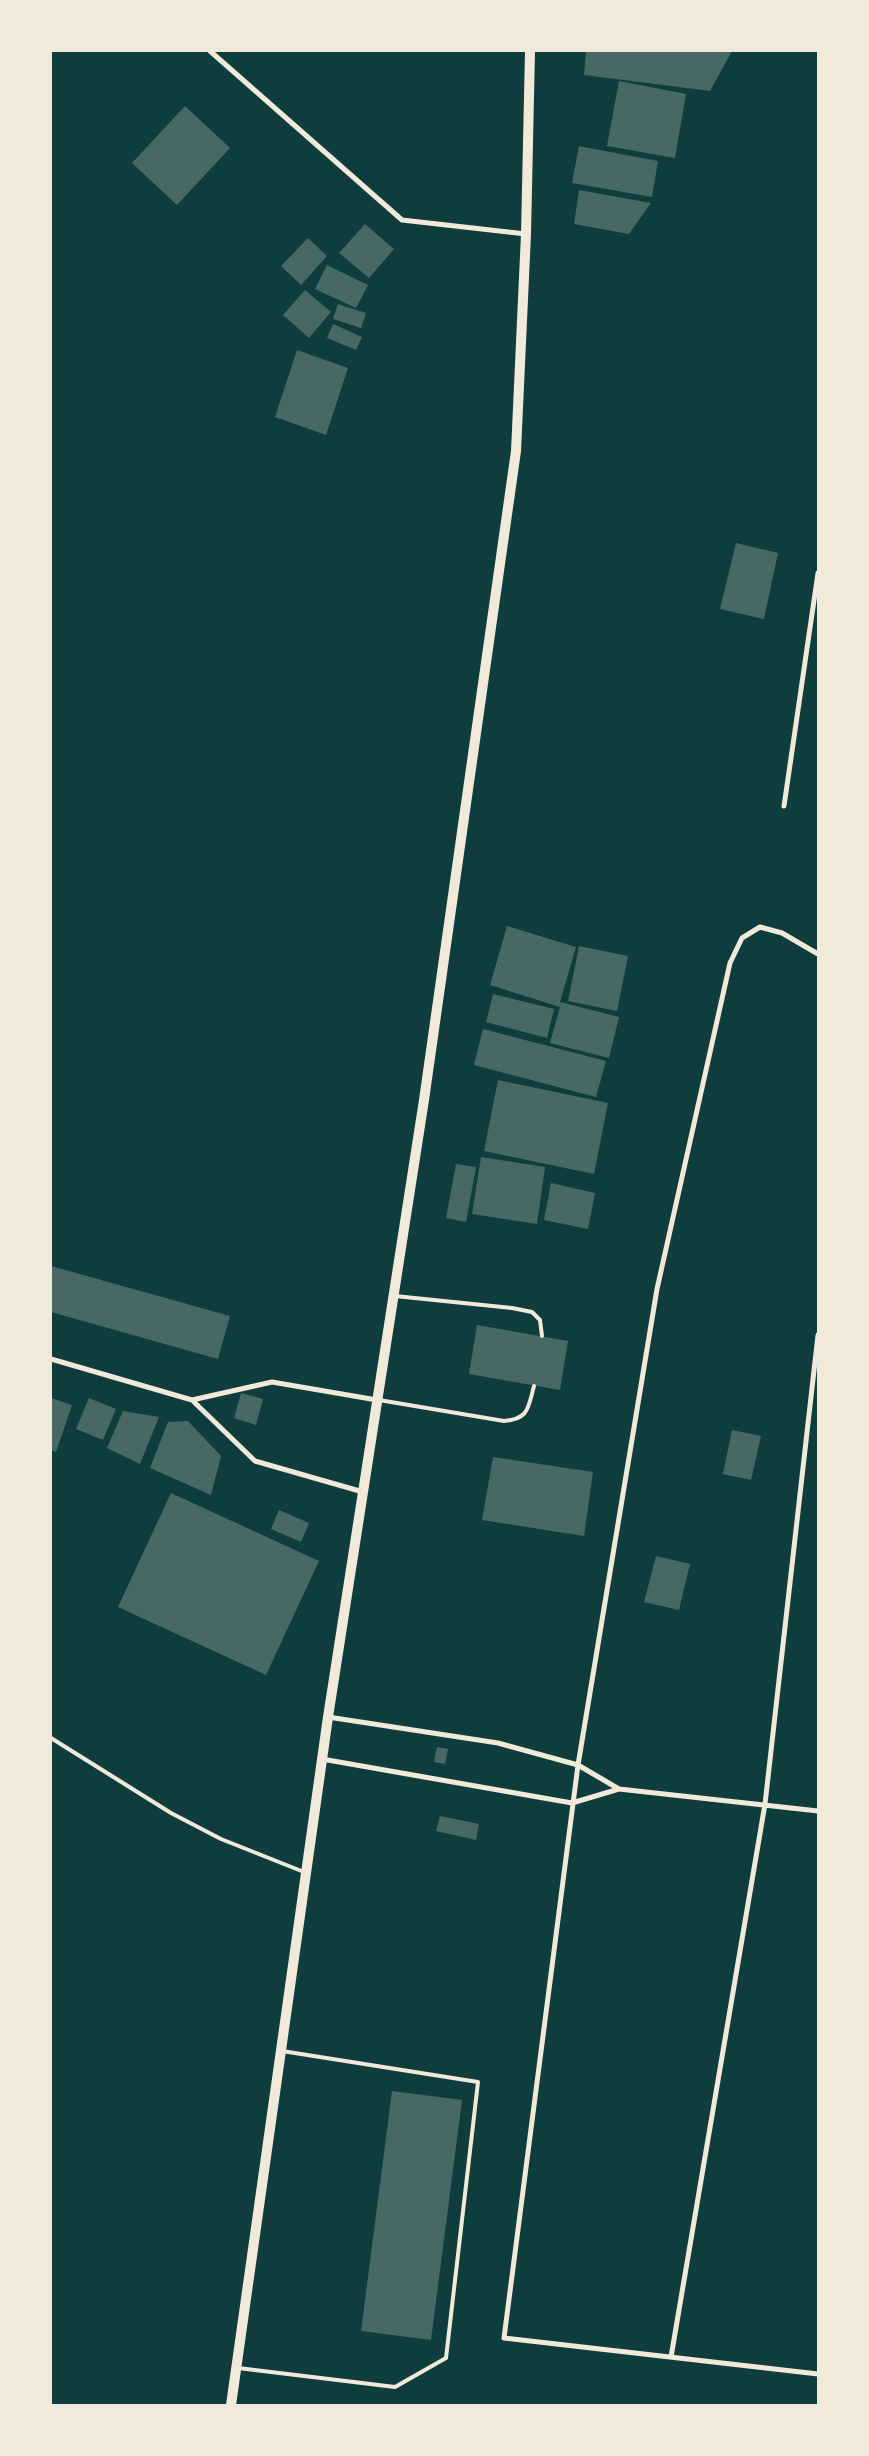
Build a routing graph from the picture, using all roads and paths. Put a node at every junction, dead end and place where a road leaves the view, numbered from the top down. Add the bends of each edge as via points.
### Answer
1 (210, 51) edge
2 (530, 51) edge
3 (526, 234) junction
4 (818, 573) edge
5 (784, 806) dead end
6 (818, 954) edge
7 (393, 1296) junction
8 (818, 1335) edge
9 (542, 1336) dead end
10 (51, 1359) edge
11 (534, 1386) dead end
12 (192, 1400) junction
13 (377, 1400) junction
14 (363, 1492) junction
15 (328, 1717) junction
16 (51, 1738) edge
17 (322, 1759) junction
18 (578, 1765) junction
19 (619, 1789) junction
20 (572, 1803) junction
21 (764, 1804) junction
22 (818, 1811) edge
23 (306, 1872) junction
24 (281, 2051) junction
25 (671, 2357) junction
26 (236, 2367) junction
27 (818, 2374) edge
28 (231, 2405) edge

1 - 3 street via 402,220
2 - 3 main road
3 - 7 main road via 516,451
4 - 5 street
6 - 18 street via 782,933 760,927 742,938 730,963 657,1289
7 - 9 lane via 532,1312 540,1320
7 - 13 main road
8 - 21 street
10 - 12 street
11 - 13 lane via 528,1411 518,1420 504,1421
12 - 13 street via 272,1382
12 - 14 street via 255,1461
13 - 14 main road
14 - 15 main road
15 - 17 main road
15 - 18 street via 498,1743
16 - 23 lane via 171,1813 221,1839
17 - 20 street
17 - 23 main road
18 - 19 street
18 - 20 street
19 - 20 street
19 - 21 street
20 - 25 street via 504,2338
21 - 22 street
21 - 25 street
23 - 24 main road
24 - 26 main road
24 - 26 lane via 478,2082 446,2358 395,2387
25 - 27 street
26 - 28 main road

